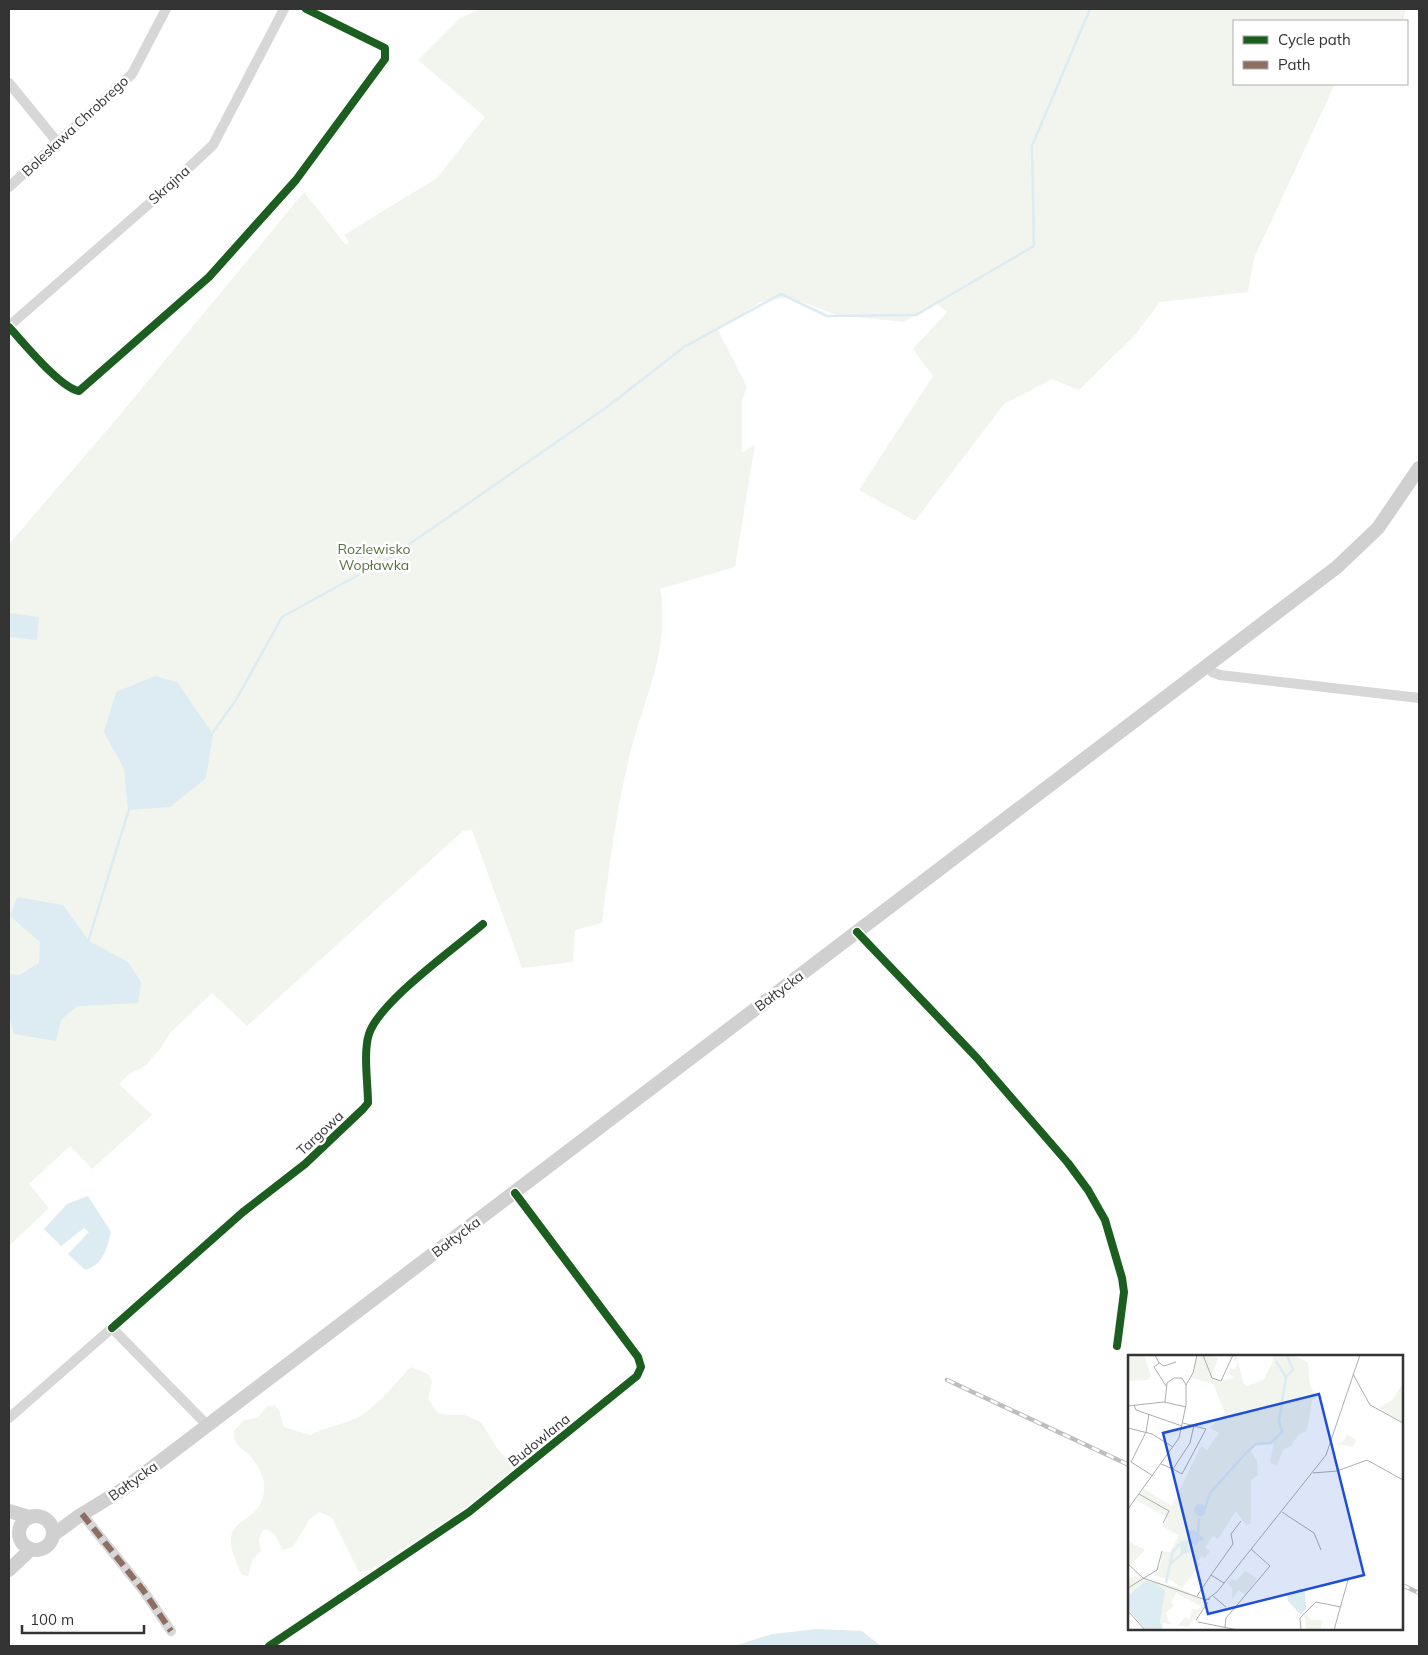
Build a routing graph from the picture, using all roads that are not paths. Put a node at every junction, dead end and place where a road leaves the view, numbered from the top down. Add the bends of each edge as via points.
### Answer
1 (166, 9) edge
2 (284, 9) edge
3 (306, 9) edge
4 (9, 83) edge
5 (58, 143) junction
6 (9, 187) edge
7 (9, 326) edge
8 (1419, 468) edge
9 (1208, 666) junction
10 (1419, 698) edge
11 (483, 924) dead end
12 (857, 932) junction
13 (515, 1193) junction
14 (112, 1328) junction
15 (1117, 1346) dead end
16 (9, 1418) edge
17 (206, 1426) junction
18 (9, 1511) edge
19 (81, 1515) junction
20 (29, 1517) junction
21 (48, 1521) junction
22 (14, 1525) edge
23 (53, 1535) junction
24 (26, 1547) junction
25 (9, 1564) edge
26 (9, 1570) edge
27 (171, 1631) dead end
28 (268, 1646) edge

1 - 5 street, Bolesława Chrobrego via 132,74
2 - 7 street, Skrajna via 213,145
3 - 7 street via 385,48 385,59 296,180 210,276 79,391 72,390 61,380
4 - 5 street
5 - 6 street, Bolesława Chrobrego
8 - 9 main road, Bałtycka via 1378,528 1350,557
9 - 10 street via 1220,675
9 - 12 main road, Bałtycka
11 - 14 street, Targowa via 389,1004 375,1020 368,1036 368,1103 363,1109 305,1164 243,1212
12 - 13 main road, Bałtycka
12 - 15 street via 977,1058 1088,1190 1105,1220 1122,1278 1124,1292
13 - 17 main road, Bałtycka
13 - 28 street, Budowlana via 638,1357 641,1367 636,1376 469,1512
14 - 16 street, Targowa
14 - 17 street
17 - 19 main road, Bałtycka via 125,1488
18 - 20 main road
19 - 21 main road, Bałtycka
19 - 23 main road, Bałtycka
19 - 27 street via 143,1590
20 - 21 main road via 39,1516
20 - 22 main road
21 - 23 main road
22 - 24 main road
23 - 24 main road via 45,1548
24 - 25 main road
24 - 26 main road

